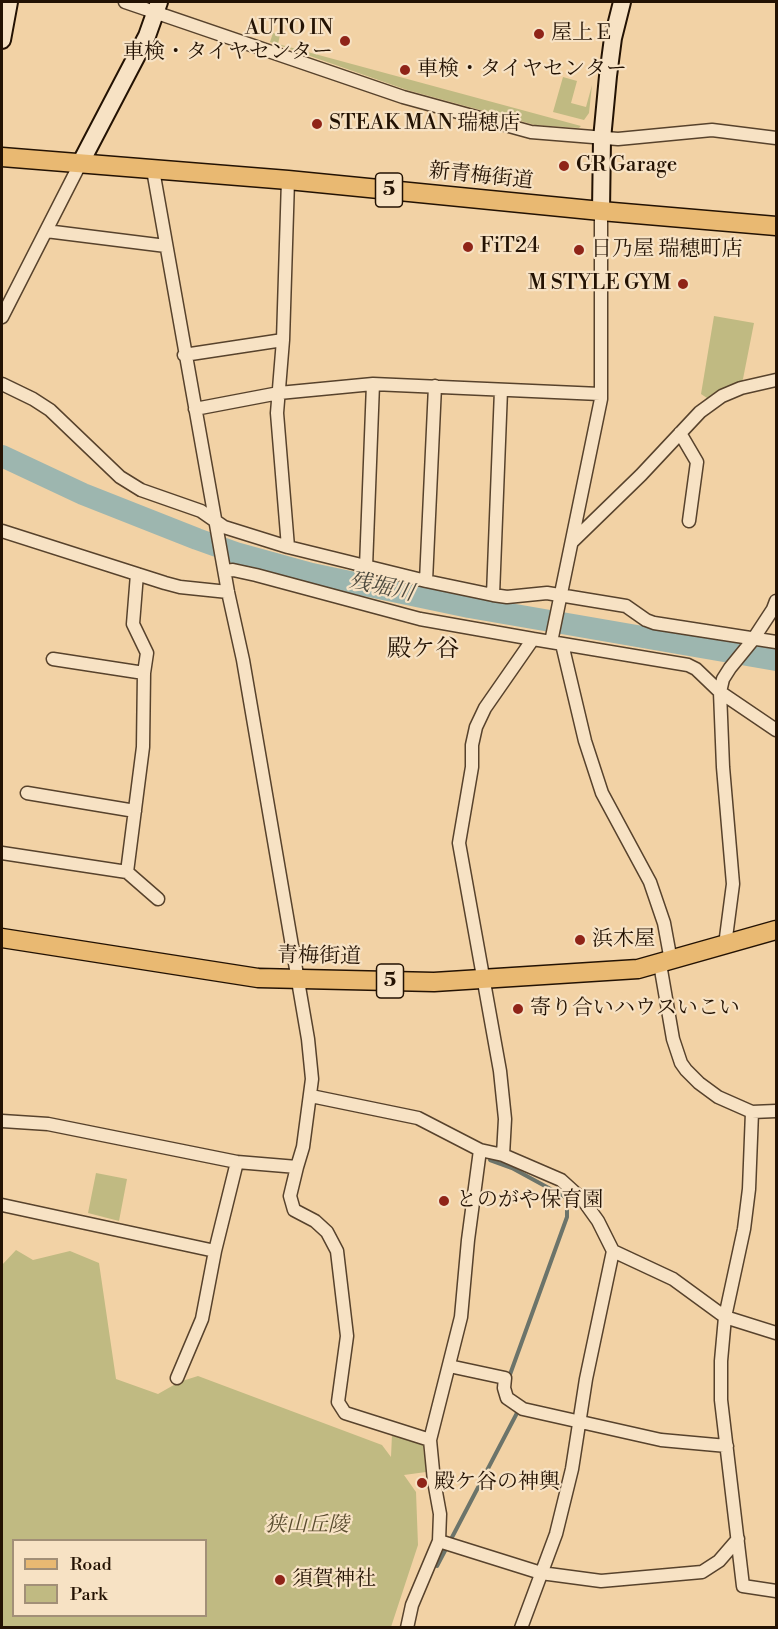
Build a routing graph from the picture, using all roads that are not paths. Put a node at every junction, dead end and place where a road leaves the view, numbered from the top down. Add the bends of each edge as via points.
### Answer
1 (9, 2) edge
2 (125, 2) edge
3 (622, 2) edge
4 (158, 6) edge
5 (2, 40) edge
6 (777, 138) edge
7 (602, 139) junction
8 (2, 157) edge
9 (80, 164) junction
10 (153, 170) junction
11 (288, 180) junction
12 (601, 211) junction
13 (777, 226) edge
14 (45, 231) junction
15 (166, 246) junction
16 (2, 317) edge
17 (283, 340) junction
18 (184, 355) junction
19 (777, 380) edge
20 (2, 384) edge
21 (373, 384) junction
22 (435, 386) junction
23 (501, 390) junction
24 (279, 393) junction
25 (600, 394) junction
26 (195, 409) junction
27 (680, 433) junction
28 (689, 521) dead end
29 (216, 525) junction
30 (2, 531) edge
31 (571, 543) junction
32 (288, 547) junction
33 (366, 567) junction
34 (224, 568) junction
35 (136, 574) junction
36 (426, 581) junction
37 (228, 592) junction
38 (493, 595) junction
39 (560, 596) junction
40 (777, 601) edge
41 (533, 639) junction
42 (753, 640) junction
43 (777, 642) edge
44 (557, 643) junction
45 (53, 658) dead end
46 (144, 673) junction
47 (720, 692) junction
48 (777, 730) edge
49 (27, 793) dead end
50 (135, 811) junction
51 (2, 853) edge
52 (127, 872) junction
53 (158, 899) dead end
54 (777, 930) edge
55 (2, 938) edge
56 (725, 945) junction
57 (666, 963) junction
58 (483, 979) junction
59 (297, 980) junction
60 (310, 1096) junction
61 (777, 1110) edge
62 (752, 1112) junction
63 (2, 1120) edge
64 (480, 1150) junction
65 (503, 1155) junction
66 (237, 1162) junction
67 (297, 1167) junction
68 (2, 1205) edge
69 (215, 1251) junction
70 (614, 1251) junction
71 (725, 1317) junction
72 (777, 1334) edge
73 (450, 1366) junction
74 (177, 1378) dead end
75 (580, 1421) junction
76 (430, 1440) junction
77 (727, 1446) junction
78 (738, 1539) junction
79 (439, 1541) junction
80 (541, 1574) junction
81 (777, 1591) edge
82 (407, 1628) edge
83 (520, 1628) edge

1 - 5 street
2 - 4 street
3 - 7 street via 613,38
4 - 7 street via 403,97 531,132
4 - 9 street via 147,36
6 - 7 street via 712,130
7 - 12 street
8 - 9 main road, 新青梅街道 / 5
9 - 10 main road, 新青梅街道 / 5
9 - 14 street
10 - 11 main road, 新青梅街道 / 5
10 - 15 street
11 - 12 main road, 新青梅街道 / 5
11 - 17 street
12 - 13 main road, 新青梅街道 / 5
12 - 25 street
14 - 15 street
14 - 16 street
15 - 18 street
17 - 18 street
17 - 24 street
18 - 26 street
19 - 27 street via 722,396
20 - 29 street via 50,410 120,477 141,490 201,511
21 - 22 street
21 - 24 street
21 - 33 street
22 - 23 street
22 - 36 street
23 - 25 street
23 - 38 street
24 - 26 street
24 - 32 street via 277,413
25 - 31 street
26 - 29 street
27 - 28 street via 698,462
27 - 31 street
29 - 32 street
29 - 34 street
30 - 35 street
31 - 39 street
32 - 33 street
33 - 36 street
34 - 37 street
34 - 41 street via 420,619
35 - 37 street via 180,587
35 - 46 street via 133,624 147,653
36 - 38 street
37 - 59 street
38 - 39 street
39 - 42 street via 626,606 654,623
39 - 44 street
40 - 42 street
41 - 44 street
41 - 58 street via 485,708 471,745 472,768 459,843
42 - 43 street
42 - 47 street via 730,668
44 - 47 street via 688,664
44 - 57 street via 602,793 650,882 664,923
45 - 46 street
46 - 50 street via 143,747
47 - 48 street
47 - 56 street via 733,884
49 - 50 street
50 - 52 street
51 - 52 street
52 - 53 street
54 - 56 main road, 青梅街道 / 5
55 - 59 main road, 青梅街道 / 5 via 258,978
56 - 57 main road, 青梅街道 / 5
57 - 58 main road, 青梅街道 / 5 via 630,970
57 - 62 street via 674,1039 681,1063 718,1097
58 - 59 main road, 青梅街道 / 5
58 - 65 street via 503,1095
59 - 60 street via 308,1039
60 - 64 street via 418,1118
60 - 67 street
61 - 62 street
62 - 71 street via 744,1229
63 - 66 street via 48,1124
64 - 65 street
64 - 73 street via 461,1317
65 - 70 street via 570,1187 598,1221
66 - 67 street
66 - 69 street
67 - 76 street via 290,1196 294,1210 327,1232 337,1251 347,1336 338,1402 345,1413
68 - 69 street
69 - 74 street via 202,1319
70 - 71 street via 688,1288
70 - 75 street
71 - 72 street
71 - 77 street via 721,1400
73 - 75 street via 505,1378 507,1398 523,1409
73 - 76 street
75 - 77 street via 661,1440
75 - 80 street via 556,1534
76 - 79 street via 440,1514
77 - 78 street
78 - 80 street via 719,1562 702,1572 601,1581
78 - 81 street via 743,1586
79 - 80 street
79 - 82 street via 412,1605
80 - 83 street

